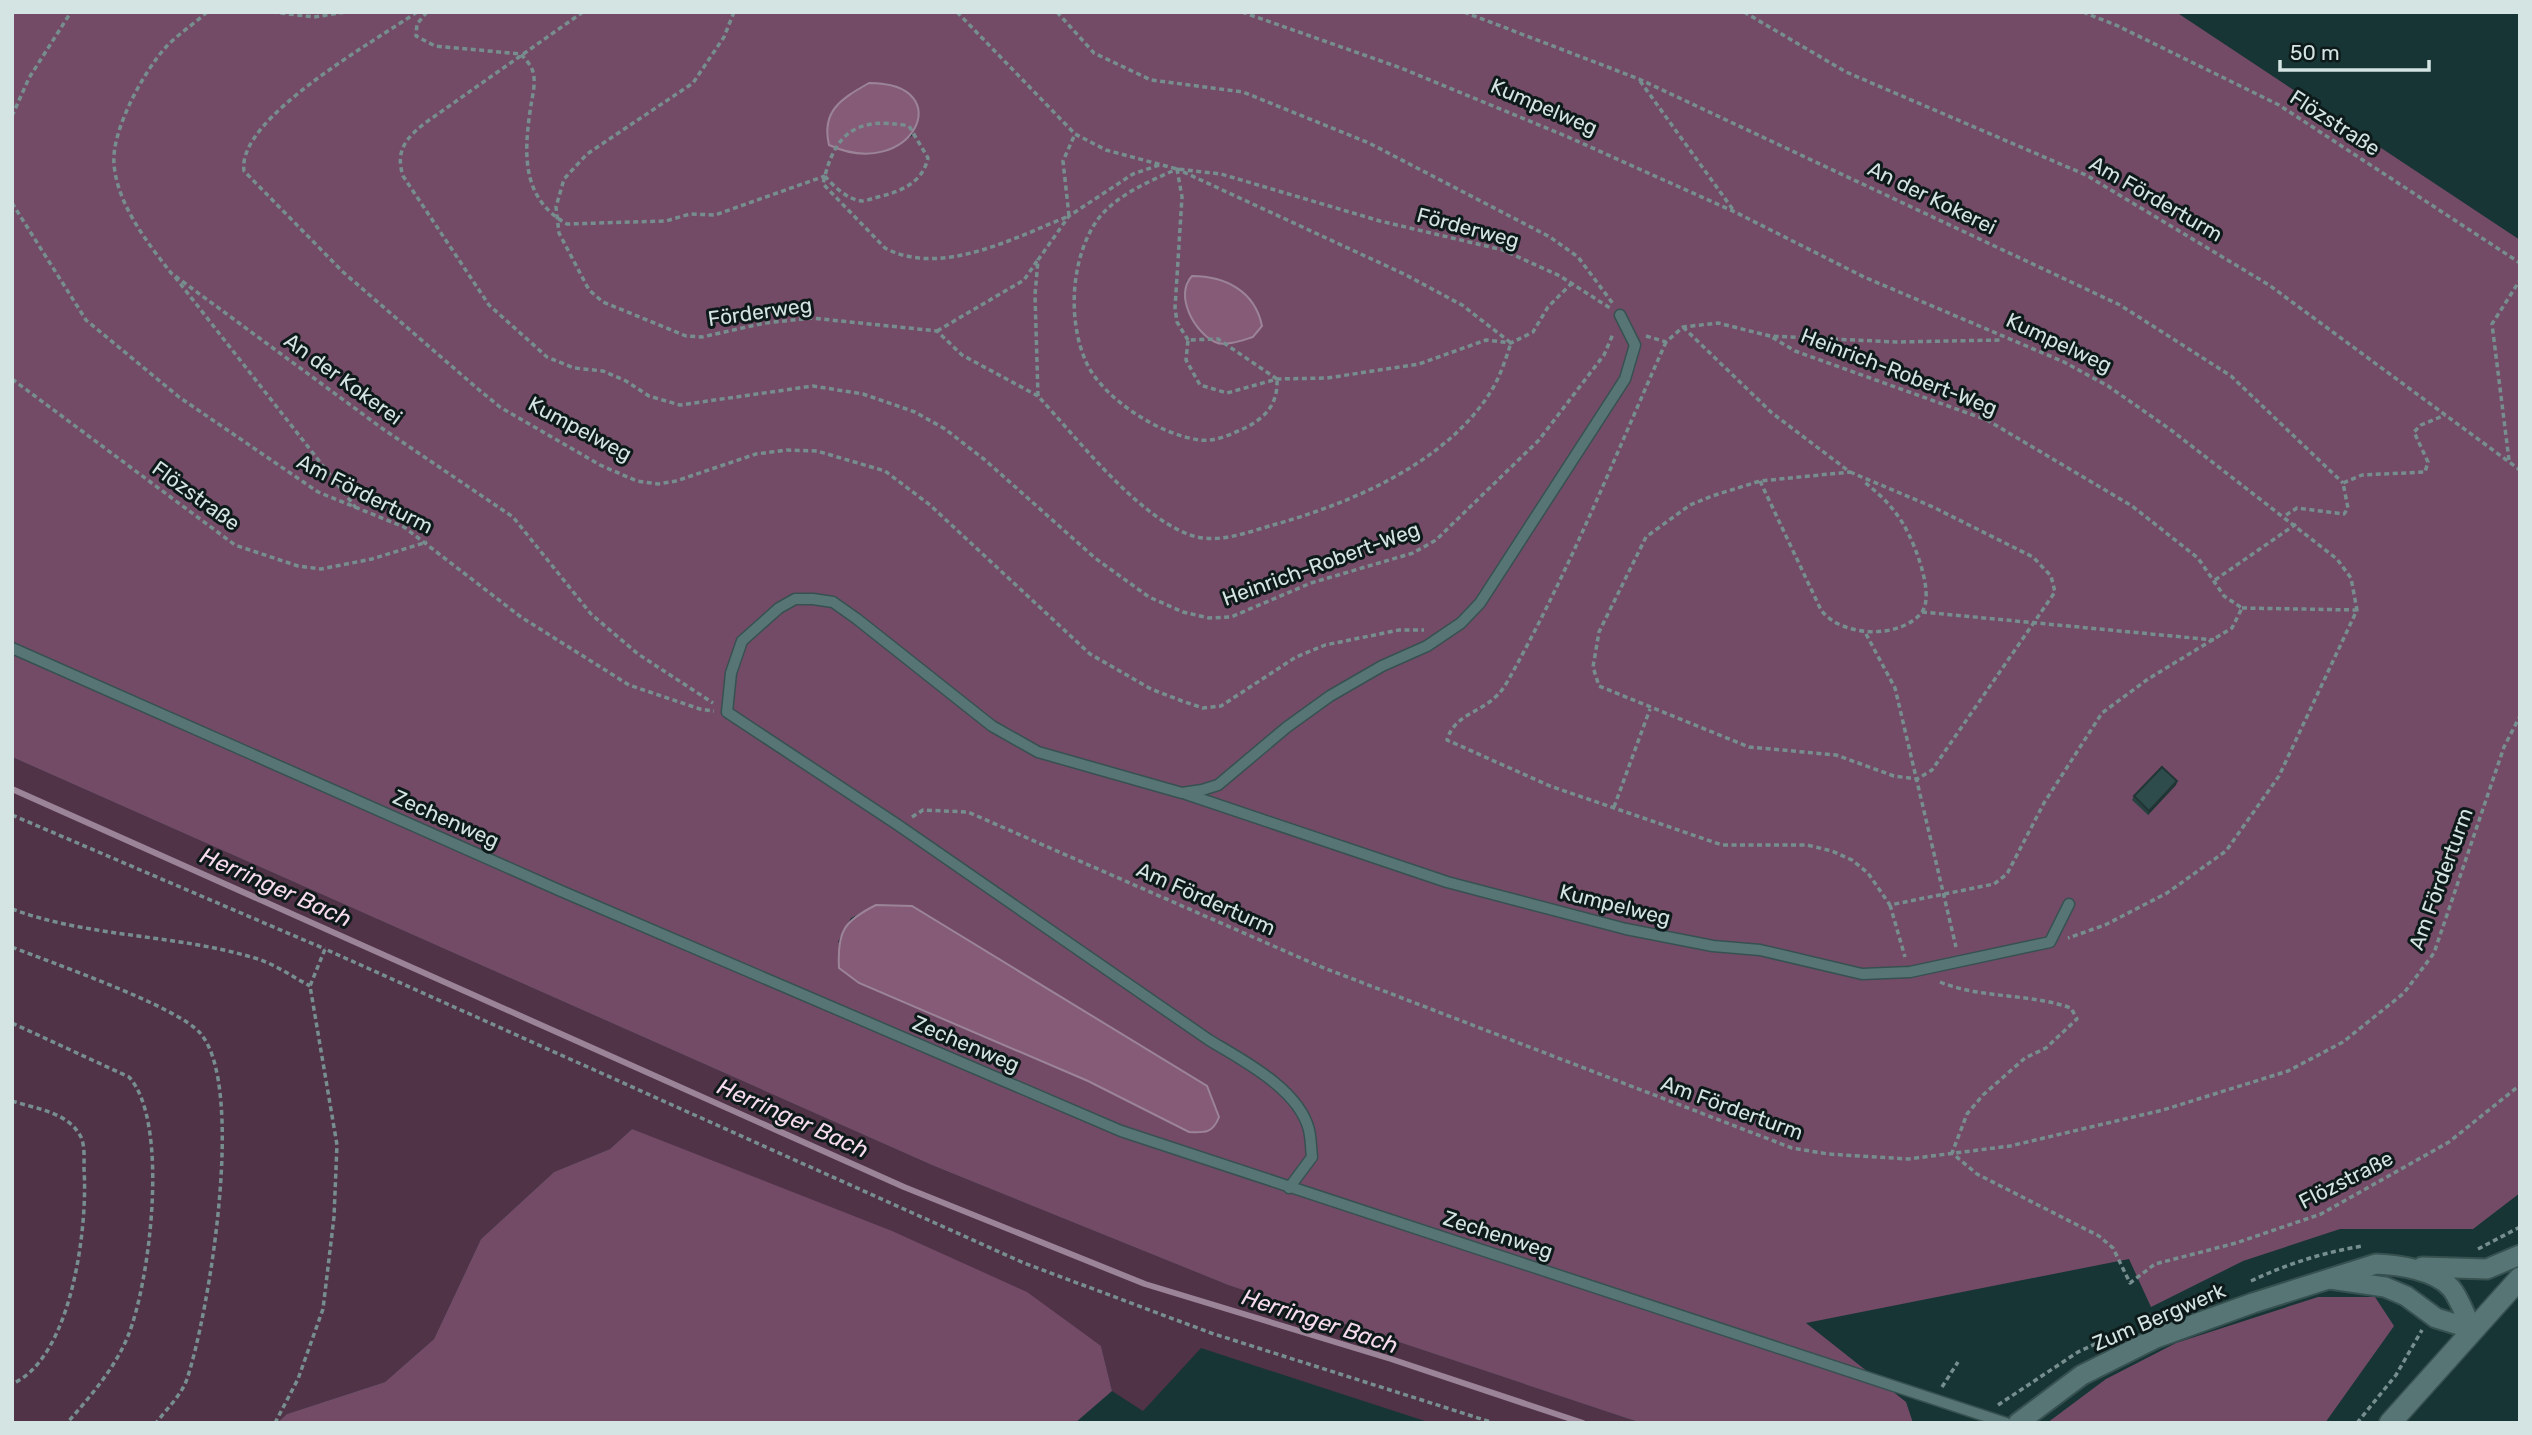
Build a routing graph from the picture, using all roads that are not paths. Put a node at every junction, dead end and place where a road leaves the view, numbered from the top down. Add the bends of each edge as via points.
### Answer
1 (1620, 315) road end
2 (12, 648) edge
3 (1182, 793) junction
4 (2069, 904) dead end
5 (1289, 1188) junction
6 (2520, 1255) edge
7 (2396, 1265) junction
8 (2520, 1278) edge
9 (2330, 1279) junction
10 (2148, 1319) dead end
11 (2472, 1329) junction
12 (2156, 1338) junction
13 (2006, 1423) edge
14 (2018, 1423) edge
15 (2390, 1423) edge

1 - 3 lane via 1635,345 1625,379 1480,603 1461,624 1330,696 1218,785
2 - 5 lane, Zechenweg via 561,891 1121,1131
3 - 4 lane, Kumpelweg via 1447,882 1626,929 1760,950 1862,974 1959,964 2050,942
3 - 5 lane, Kumpelweg via 1038,752 992,726 833,602 795,599 779,608 742,641 731,673 727,712 1255,1067 1288,1095 1309,1128 1311,1157
5 - 13 lane, Zechenweg
6 - 7 street, Zum Bergwerk via 2487,1269
7 - 9 street, Zum Bergwerk via 2376,1264
7 - 11 street, Zum Bergwerk via 2450,1287
8 - 11 main road
9 - 11 street, Zum Bergwerk via 2385,1287 2436,1318
9 - 12 street, Zum Bergwerk
10 - 12 lane
11 - 15 main road
12 - 14 street, Zum Bergwerk via 2082,1375

